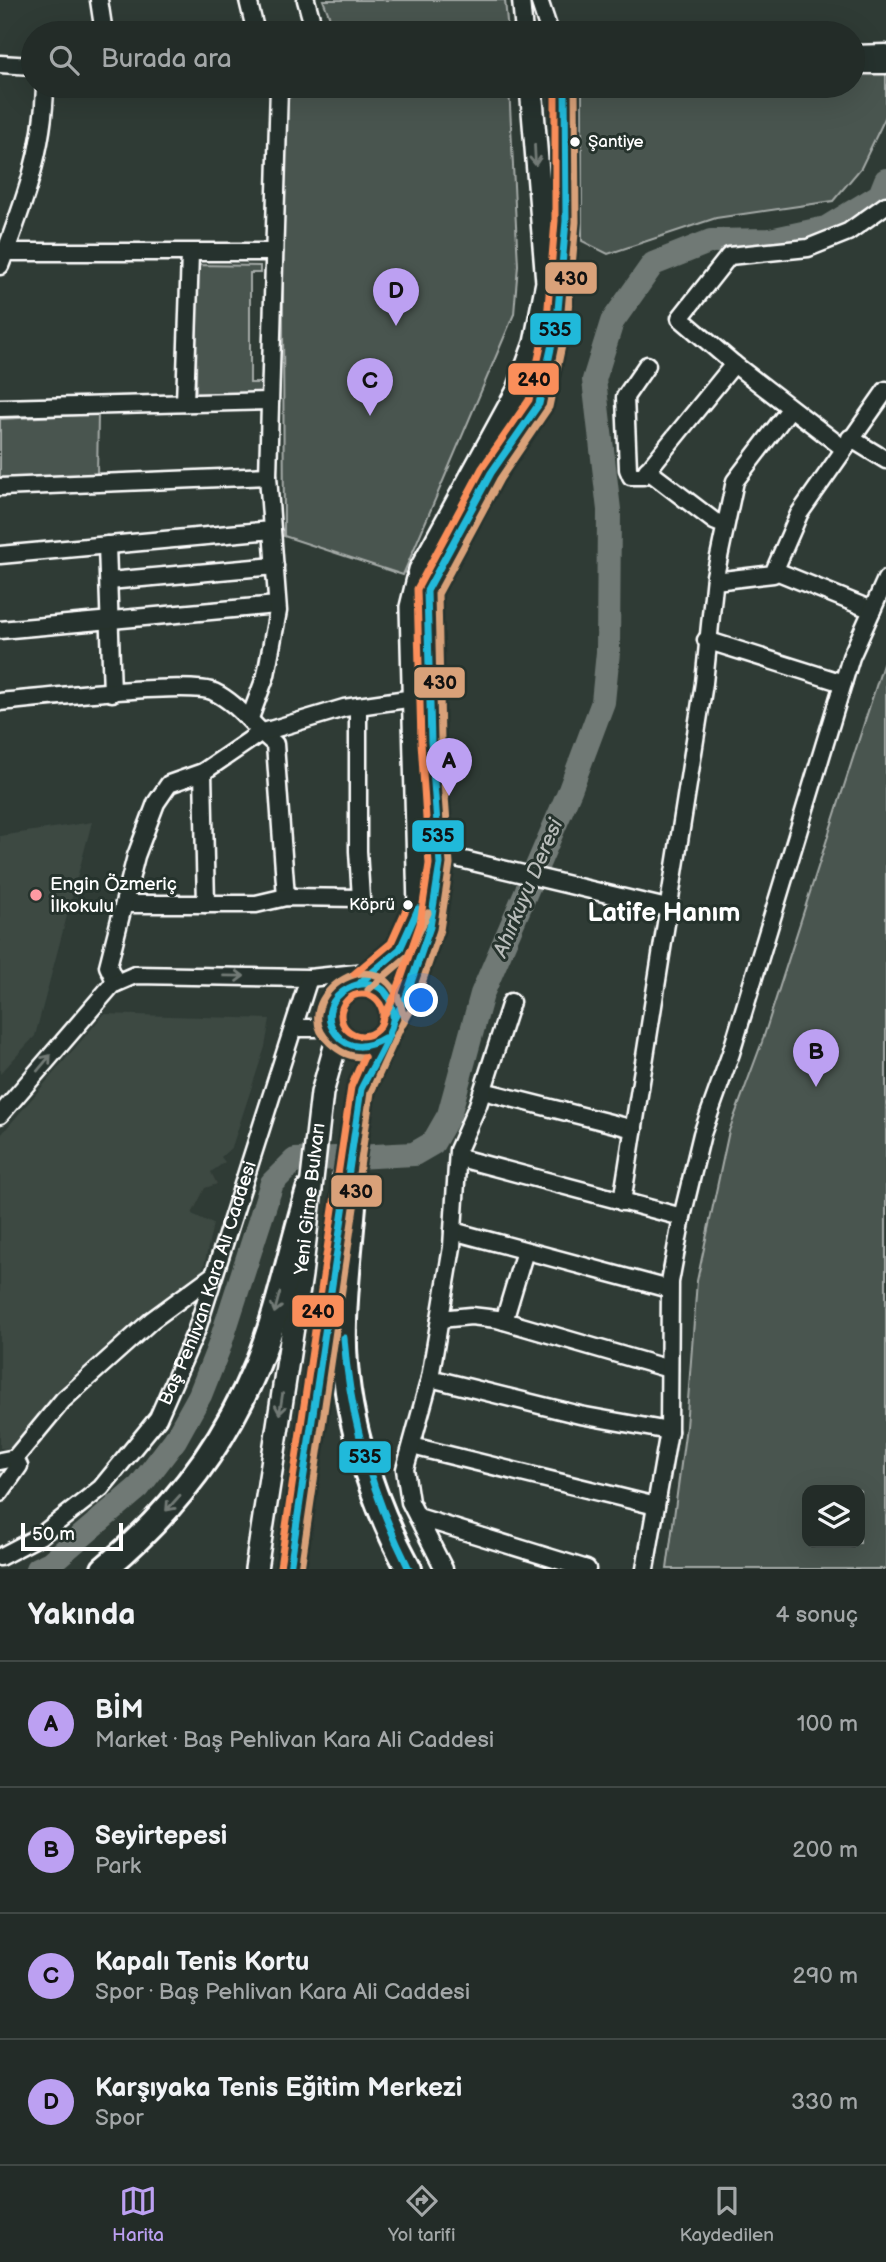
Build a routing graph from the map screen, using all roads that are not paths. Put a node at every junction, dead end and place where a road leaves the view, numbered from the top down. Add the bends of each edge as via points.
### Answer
1 (99, 0) edge
2 (248, 0) edge
3 (306, 0) edge
4 (521, 0) edge
5 (539, 0) edge
6 (102, 21) edge
7 (253, 21) edge
8 (312, 21) edge
9 (523, 21) edge
10 (546, 21) edge
11 (886, 53) edge
12 (865, 54) edge
13 (0, 64) edge
14 (21, 65) edge
15 (865, 65) edge
16 (886, 65) edge
17 (44, 98) edge
18 (279, 98) edge
19 (532, 98) edge
20 (565, 98) edge
21 (886, 205) edge
22 (274, 252) junction
23 (190, 254) junction
24 (3, 259) edge
25 (734, 364) junction
26 (646, 365) dead end
27 (886, 390) edge
28 (270, 401) junction
29 (185, 403) junction
30 (0, 408) edge
31 (790, 409) junction
32 (846, 443) junction
33 (886, 460) edge
34 (647, 470) junction
35 (268, 476) junction
36 (0, 487) edge
37 (724, 525) junction
38 (272, 530) junction
39 (107, 545) junction
40 (0, 555) edge
41 (275, 566) junction
42 (776, 571) junction
43 (886, 579) edge
44 (108, 581) junction
45 (715, 581) junction
46 (277, 605) junction
47 (872, 610) junction
48 (110, 619) junction
49 (0, 630) edge
50 (706, 640) junction
51 (843, 683) junction
52 (112, 693) junction
53 (414, 698) junction
54 (0, 702) edge
55 (358, 706) junction
56 (250, 718) junction
57 (260, 733) junction
58 (204, 772) junction
59 (439, 854) junction
60 (286, 897) junction
61 (124, 904) junction
62 (206, 904) junction
63 (667, 908) junction
64 (309, 978) junction
65 (358, 978) junction
66 (116, 983) junction
67 (510, 1002) dead end
68 (394, 1019) junction
69 (294, 1028) junction
70 (335, 1032) junction
71 (384, 1038) junction
72 (483, 1091) junction
73 (0, 1115) edge
74 (634, 1129) junction
75 (460, 1158) junction
76 (346, 1177) junction
77 (310, 1181) junction
78 (622, 1202) junction
79 (681, 1217) junction
80 (453, 1231) junction
81 (525, 1251) junction
82 (212, 1276) junction
83 (669, 1289) junction
84 (440, 1319) junction
85 (504, 1321) junction
86 (669, 1369) junction
87 (430, 1378) junction
88 (669, 1431) junction
89 (412, 1446) junction
90 (8, 1460) edge
91 (0, 1493) edge
92 (656, 1506) junction
93 (418, 1517) junction
94 (0, 1557) edge
95 (104, 1569) edge
96 (256, 1569) edge
97 (290, 1569) edge
98 (409, 1569) edge
99 (444, 1569) edge
100 (587, 1569) edge
101 (645, 1569) edge

1 - 6 street
2 - 7 street
3 - 8 street
4 - 9 street
5 - 10 street
11 - 12 street
13 - 14 street
15 - 16 street
17 - 24 street via 41,144
18 - 22 street
19 -> 53 main road via 547,282 535,343 518,390 420,570 411,607
20 - 59 main road via 566,221 557,321 539,404 491,473 427,591
21 - 25 street via 848,232 808,248 729,256 680,318
22 - 23 street
22 - 28 street
23 - 24 street
23 - 29 street
25 - 31 street
25 - 34 street
26 - 34 street via 627,390 624,408 629,473 637,478
27 - 32 street
28 - 29 street
28 - 35 street
29 - 30 street
31 - 32 street
31 - 37 street via 735,481
32 - 33 street
32 - 42 street via 799,514
34 - 37 street
35 - 36 street
35 - 38 street
37 - 45 street
38 - 39 street
38 - 41 street
39 - 40 street
39 - 44 street
41 - 44 street
41 - 46 street
42 - 45 street via 765,578
42 - 47 street
43 - 47 street
44 - 48 street
45 - 50 street
46 - 48 street
46 - 56 street via 266,675
47 - 51 street
48 - 49 street
48 - 52 street
50 - 51 street
50 - 63 street via 704,683
51 - 79 street via 731,1053 702,1134
52 - 54 street
52 - 56 street via 204,688
53 - 55 street
53 - 65 main road via 419,907 400,948
55 - 57 street
55 - 60 street via 361,898
56 - 57 street
57 - 58 street
57 - 60 street via 275,744
58 - 61 street via 169,784 156,803
58 - 62 street
59 - 63 street
59 - 68 main road via 430,927
60 - 62 street via 256,904
61 - 62 street
61 - 66 street via 108,966
63 - 74 street
64 - 65 street
66 -> 64 street via 135,975
64 - 69 street, Baş Pehlivan Kara Ali Caddesi
65 - 68 main road via 390,997
65 - 70 main road via 333,1000 330,1009
73 -> 66 street
67 - 72 street
68 - 71 main road
69 - 70 street
69 - 82 street, Baş Pehlivan Kara Ali Caddesi
70 - 71 main road via 346,1043 366,1047
70 - 77 main road, Yeni Girne Bulvarı
71 - 76 main road, Yeni Girne Bulvarı via 359,1097
72 - 74 street
72 - 75 street via 458,1150
74 - 78 street
75 - 78 street
75 - 80 street
76 - 97 main road, Yeni Girne Bulvarı
76 - 98 highway via 354,1193 344,1323 346,1373 355,1427 375,1497
77 -> 95 highway via 275,1313 234,1417 184,1491 141,1538
77 -> 96 main road, Yeni Girne Bulvarı via 301,1275
78 - 79 street
79 - 83 street
80 - 81 street
80 - 84 street
81 - 83 street
81 - 85 street
82 - 90 street via 152,1320 63,1400
82 - 94 street, Baş Pehlivan Kara Ali Caddesi via 197,1328 158,1418 101,1488 40,1536
83 - 86 street
84 - 85 street
84 - 87 street
85 - 86 street
86 - 88 street
87 - 88 street via 580,1415
87 - 89 street
88 - 92 street
89 - 92 street
89 - 93 street via 405,1483
90 - 91 street via 19,1466
92 - 101 street
93 - 99 street
93 - 100 street

